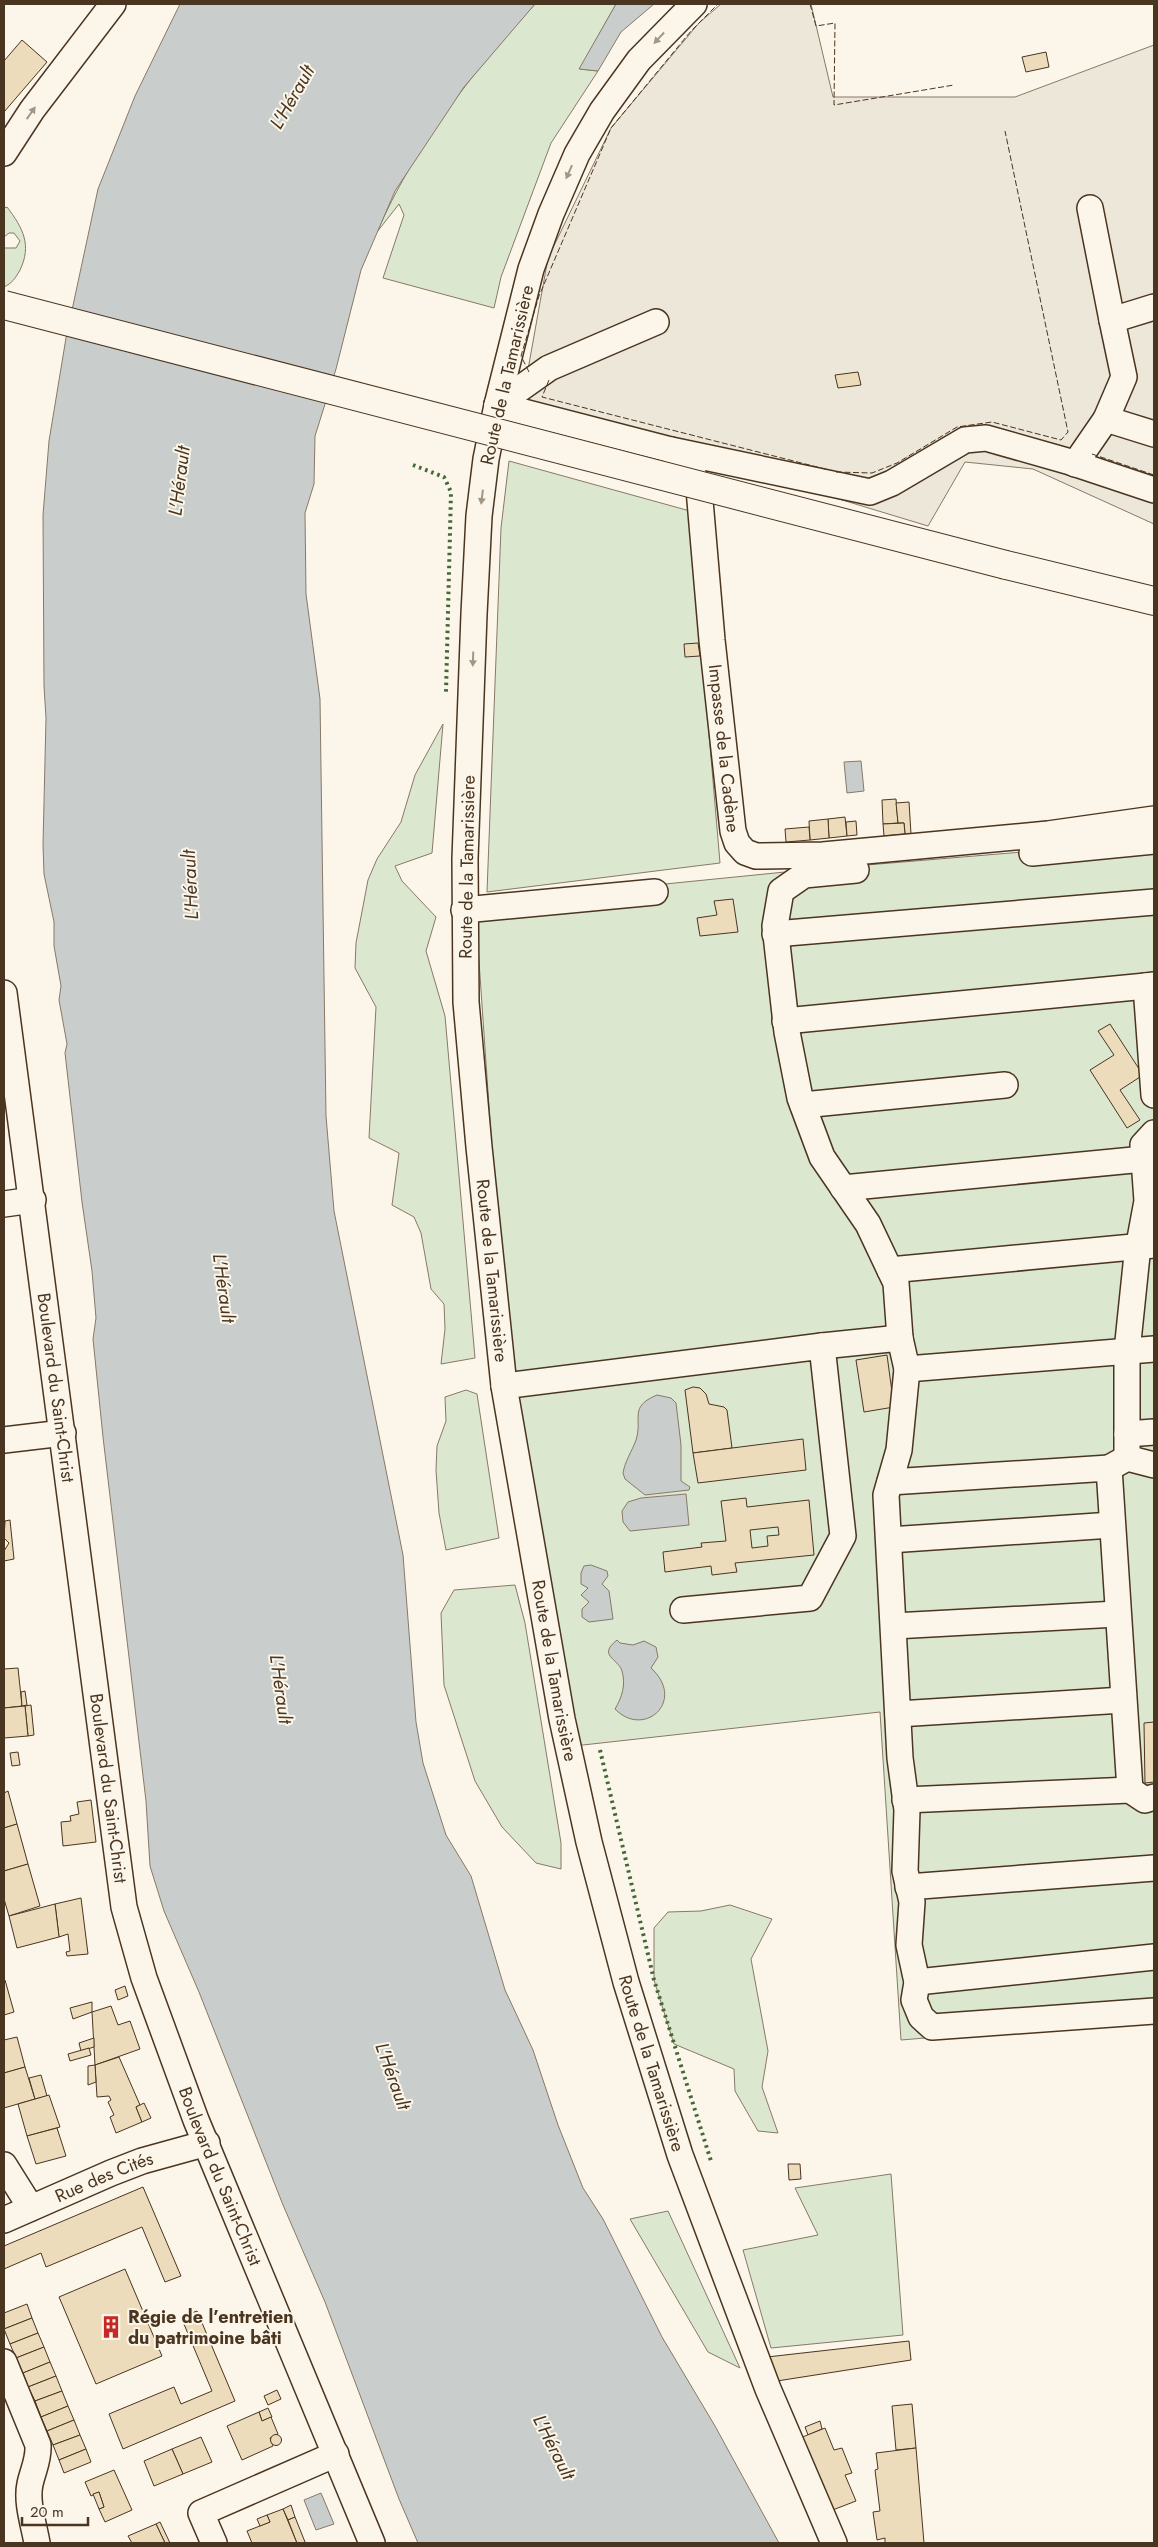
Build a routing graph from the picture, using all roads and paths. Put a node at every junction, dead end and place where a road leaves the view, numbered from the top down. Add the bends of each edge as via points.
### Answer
1 (113, 4) edge
2 (694, 4) edge
3 (4, 153) edge
4 (1090, 208) dead end
5 (4, 305) edge
6 (1154, 307) edge
7 (1112, 320) junction
8 (656, 322) dead end
9 (497, 405) junction
10 (1106, 419) junction
11 (1154, 434) edge
12 (671, 450) junction
13 (1075, 464) junction
14 (1154, 490) edge
15 (1154, 601) edge
16 (1154, 819) edge
17 (1154, 841) edge
18 (655, 892) dead end
19 (1154, 902) edge
20 (464, 910) junction
21 (776, 934) junction
22 (1150, 986) edge
23 (4, 993) edge
24 (785, 1021) junction
25 (1153, 1070) edge
26 (1005, 1085) dead end
27 (1154, 1095) edge
28 (802, 1105) junction
29 (1154, 1133) edge
30 (1149, 1159) edge
31 (843, 1188) junction
32 (32, 1200) junction
33 (4, 1204) edge
34 (1146, 1246) edge
35 (890, 1270) junction
36 (900, 1338) junction
37 (822, 1346) junction
38 (1154, 1349) edge
39 (1127, 1351) junction
40 (907, 1369) junction
41 (504, 1386) junction
42 (1154, 1432) edge
43 (63, 1433) junction
44 (4, 1440) edge
45 (1121, 1453) junction
46 (1154, 1465) edge
47 (890, 1482) junction
48 (1112, 1525) junction
49 (889, 1540) junction
50 (682, 1610) dead end
51 (1117, 1614) junction
52 (894, 1626) junction
53 (1122, 1700) junction
54 (898, 1714) junction
55 (1130, 1790) junction
56 (1154, 1797) edge
57 (905, 1800) junction
58 (1154, 1868) edge
59 (908, 1887) junction
60 (1154, 1957) edge
61 (917, 1982) junction
62 (1154, 2011) edge
63 (207, 2144) junction
64 (4, 2164) edge
65 (31, 2208) junction
66 (4, 2220) edge
67 (4, 2362) edge
68 (336, 2454) junction
69 (37, 2543) edge
70 (214, 2543) edge
71 (372, 2543) edge
72 (834, 2543) edge

3 -> 1 street via 32,110
2 -> 9 street, Route de la Tamarissière via 639,60 602,111 577,154 531,268
4 - 7 street
5 - 15 highway, bridge via 1006,566
6 - 7 street
7 - 10 street via 1124,377
8 - 9 street via 548,368
9 - 12 street, Impasse de la Cadène
9 -> 20 street, Route de la Tamarissière via 486,459 480,516
10 - 11 street
10 - 13 street
12 - 13 street via 870,492 892,483 965,440 986,438
12 - 16 street, Impasse de la Cadène via 689,464 699,489 733,831 745,852 756,856 823,856 1048,834
13 - 14 street
17 - 21 street via 804,875 781,891 774,926
18 - 20 street
19 - 21 street
20 - 41 street, Route de la Tamarissière via 466,1002
21 - 24 street
22 - 24 street
22 - 25 street
23 - 32 street, Boulevard du Saint-Christ
24 - 28 street
25 - 27 street
26 - 28 street
28 - 31 street via 822,1157
29 - 30 street via 1143,1145
30 - 31 street
30 - 34 street
31 - 35 street via 868,1224
32 - 33 street
32 - 43 street, Boulevard du Saint-Christ
34 - 35 street
34 - 39 street
35 - 36 street via 896,1282
36 - 37 street
36 - 40 street
37 - 41 street
37 - 50 street via 843,1536 839,1544 810,1598
38 - 39 street
39 - 40 street
39 - 45 street
40 - 47 street via 900,1450
41 - 72 street, Route de la Tamarissière via 575,1784 626,1982 680,2155 719,2263 768,2389
42 - 45 street
43 - 44 street
43 - 63 street, Boulevard du Saint-Christ via 124,1907 144,1978
45 - 46 street
45 - 47 street
45 - 48 street
47 - 49 street via 886,1495
48 - 49 street
48 - 51 street
49 - 52 street
51 - 52 street
51 - 53 street
52 - 54 street
53 - 54 street
53 - 55 street
54 - 57 street
55 - 56 street via 1145,1800
55 - 57 street
57 - 59 street
58 - 59 street
59 - 61 street via 912,1902 909,1945
60 - 61 street
61 - 62 street via 914,2000 922,2017 932,2027
63 - 65 street, Rue des Cités via 134,2164
63 - 68 street, Boulevard du Saint-Christ
64 - 65 street
65 - 66 street, Rue des Cités
67 - 69 street via 38,2445 39,2458 29,2495
68 - 70 street via 201,2513
68 - 71 street, Boulevard du Saint-Christ

